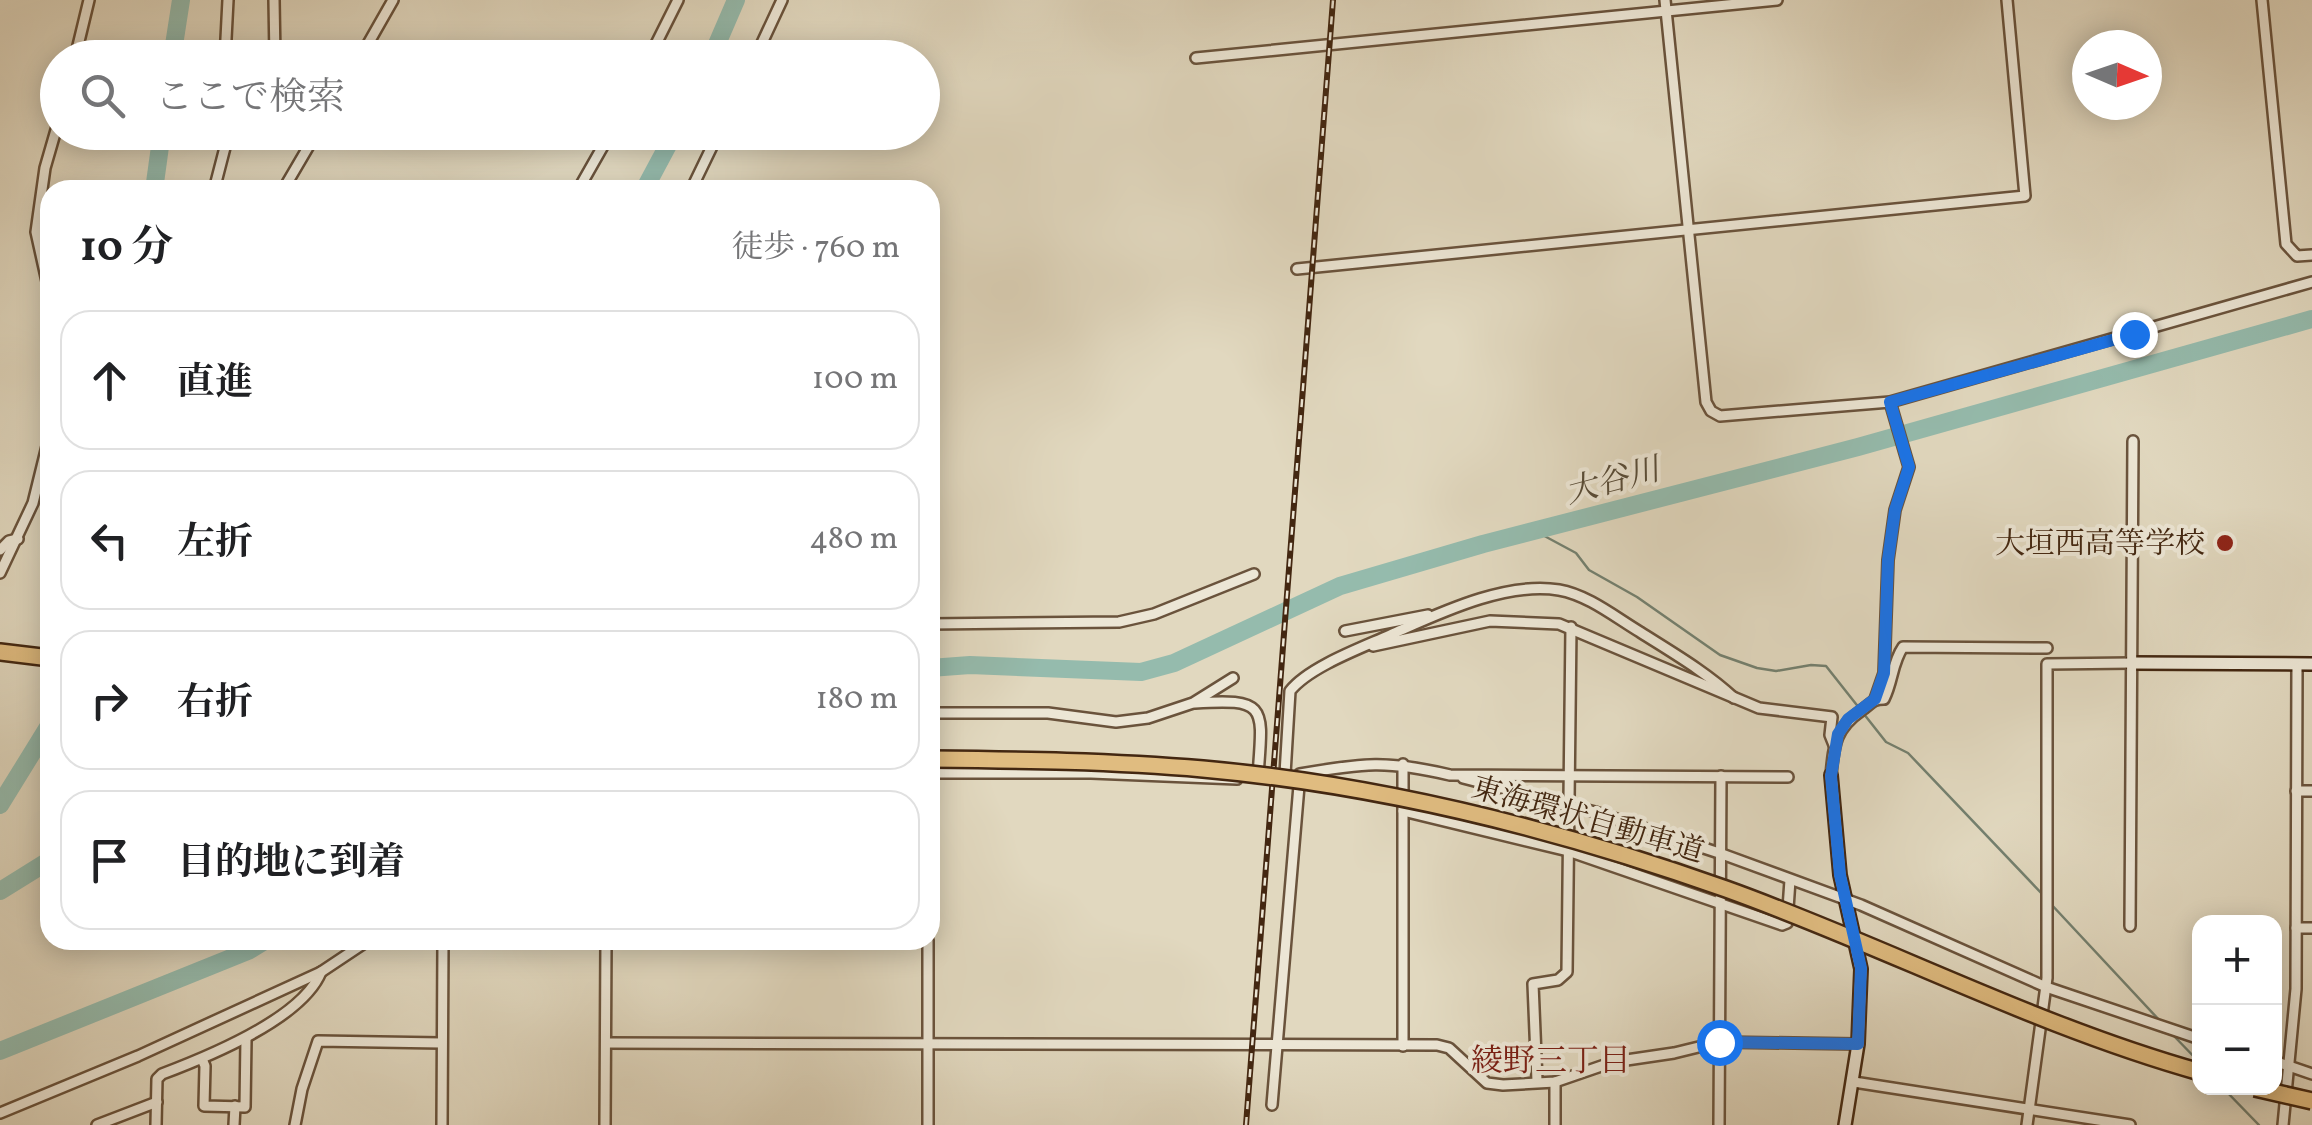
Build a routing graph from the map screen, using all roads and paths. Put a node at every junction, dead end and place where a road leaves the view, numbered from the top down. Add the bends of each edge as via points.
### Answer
1 (90, 0) edge
2 (228, 0) edge
3 (274, 0) edge
4 (392, 0) edge
5 (678, 0) edge
6 (782, 0) edge
7 (1777, 0) edge
8 (2006, 0) edge
9 (2262, 0) edge
10 (1666, 6) edge
11 (80, 40) edge
12 (226, 40) edge
13 (275, 40) edge
14 (370, 40) edge
15 (659, 40) edge
16 (763, 40) edge
17 (1196, 58) dead end
18 (50, 150) edge
19 (223, 150) edge
20 (306, 150) edge
21 (601, 150) edge
22 (710, 150) edge
23 (43, 180) edge
24 (216, 180) edge
25 (288, 180) edge
26 (584, 180) edge
27 (696, 180) edge
28 (40, 204) edge
29 (1688, 228) junction
30 (40, 250) edge
31 (2312, 254) edge
32 (1298, 269) dead end
33 (2312, 282) edge
34 (1891, 406) junction
35 (2132, 441) dead end
36 (40, 476) edge
37 (40, 482) edge
38 (38, 484) junction
39 (18, 539) junction
40 (0, 550) edge
41 (0, 573) edge
42 (1254, 574) dead end
43 (1440, 613) junction
44 (940, 624) edge
45 (1571, 627) junction
46 (1345, 631) dead end
47 (1360, 648) junction
48 (2046, 648) dead end
49 (0, 652) edge
50 (40, 657) edge
51 (2132, 664) junction
52 (2297, 664) junction
53 (2312, 664) edge
54 (1233, 678) dead end
55 (1734, 698) junction
56 (1875, 699) junction
57 (1193, 703) junction
58 (940, 713) edge
59 (1834, 745) junction
60 (940, 763) edge
61 (940, 764) edge
62 (1403, 764) junction
63 (1258, 774) junction
64 (1286, 774) junction
65 (1300, 774) junction
66 (1450, 775) junction
67 (1568, 775) junction
68 (1722, 776) junction
69 (1788, 776) dead end
70 (1831, 776) joint
71 (2296, 791) junction
72 (2312, 791) edge
73 (1568, 805) junction
74 (1403, 811) junction
75 (1568, 851) junction
76 (1722, 854) junction
77 (1790, 880) junction
78 (1845, 900) junction
79 (1722, 902) junction
80 (2130, 926) dead end
81 (2296, 928) junction
82 (2312, 928) edge
83 (354, 950) edge
84 (443, 950) edge
85 (606, 950) edge
86 (928, 950) edge
87 (321, 972) junction
88 (2046, 987) junction
89 (2192, 1037) edge
90 (246, 1039) junction
91 (1719, 1042) junction
92 (442, 1043) junction
93 (606, 1043) junction
94 (1858, 1044) junction
95 (928, 1045) junction
96 (1277, 1046) junction
97 (1403, 1046) junction
98 (202, 1058) junction
99 (2282, 1065) edge
100 (2290, 1068) junction
101 (2192, 1069) edge
102 (2312, 1074) edge
103 (1537, 1081) junction
104 (1555, 1082) junction
105 (1854, 1082) junction
106 (2282, 1094) edge
107 (2312, 1101) edge
108 (156, 1102) junction
109 (1272, 1105) dead end
110 (235, 1106) junction
111 (2029, 1109) junction
112 (0, 1113) edge
113 (97, 1125) edge
114 (156, 1125) edge
115 (234, 1125) edge
116 (295, 1125) edge
117 (442, 1125) edge
118 (606, 1125) edge
119 (928, 1125) edge
120 (1555, 1125) edge
121 (1719, 1125) edge
122 (1845, 1125) edge
123 (2027, 1125) edge
124 (2130, 1125) edge
125 (2282, 1125) edge

1 - 11 street
2 - 12 street
3 - 13 street
4 - 14 street
5 - 15 street
6 - 16 street
7 - 10 street
8 - 29 street via 2024,196
9 - 31 street via 2286,244 2297,256
10 - 17 street
10 - 29 street
18 - 23 street
19 - 24 street
20 - 25 street
21 - 26 street
22 - 27 street
28 - 30 street
29 - 32 street
29 - 34 street via 1711,411 1720,416
33 - 34 street
34 - 56 street via 1909,467 1895,510 1884,673
35 - 51 street
36 - 38 street
37 - 38 street
38 - 39 street
39 - 40 street
39 - 41 street
42 - 44 street via 1119,622
43 - 46 street
43 - 47 street
43 - 55 street via 1529,588 1561,590 1704,671
45 - 47 street via 1490,621
45 - 55 street
45 - 67 street
47 - 64 street via 1290,691
48 - 56 street via 1903,646 1892,684 1884,698
49 - 50 highway
51 - 52 street
51 - 80 street
51 - 88 street via 2047,664
52 - 53 street
52 - 71 street
54 - 57 street
55 - 59 street via 1759,708 1832,717
56 - 59 street via 1848,719
57 - 58 street via 1116,722 1048,713
57 - 63 street via 1236,701 1259,712
59 - 70 street
60 - 101 highway, 東海環状自動車道, bridge via 1103,762 1206,770 1373,792 1519,824 1730,890 2068,1027
61 - 63 street via 1235,780
62 - 65 street
62 - 66 street
62 - 74 street
63 - 64 street
64 - 65 street
65 - 96 street
66 - 67 street
66 - 73 street
67 - 68 street
67 - 73 street
68 - 69 street
68 - 76 street
70 - 78 street
71 - 72 street
71 - 81 street
73 - 75 street
73 - 76 street
74 - 75 street
74 - 97 street
75 - 79 street
75 - 103 street via 1567,972 1533,984
76 - 77 street
76 - 79 street
77 - 78 street
77 - 79 street via 1788,923 1782,925
78 - 88 street
78 - 94 street via 1861,968
79 - 91 street
81 - 82 street
81 - 100 street
83 - 87 street
84 - 92 street
85 - 93 street
86 - 95 street
87 - 90 street via 315,988
87 - 112 street
88 - 89 street
88 - 111 street
90 - 98 street
90 - 110 street via 245,1106
91 - 94 street
91 - 104 street via 1613,1062
91 - 121 street
92 - 116 street via 318,1041
92 - 117 street
93 - 95 street
93 - 118 street
94 - 105 street
95 - 96 street
95 - 119 street
96 - 97 street
96 - 109 street
97 - 103 street via 1448,1048 1487,1082
98 - 108 street via 162,1074
98 - 110 street via 204,1106
99 - 100 street
100 - 102 street
100 - 125 street
103 - 104 street
104 - 120 street
105 - 111 street
105 - 122 street
106 - 107 highway, bridge
108 - 113 street
108 - 114 street
110 - 115 street
111 - 123 street
111 - 124 street

